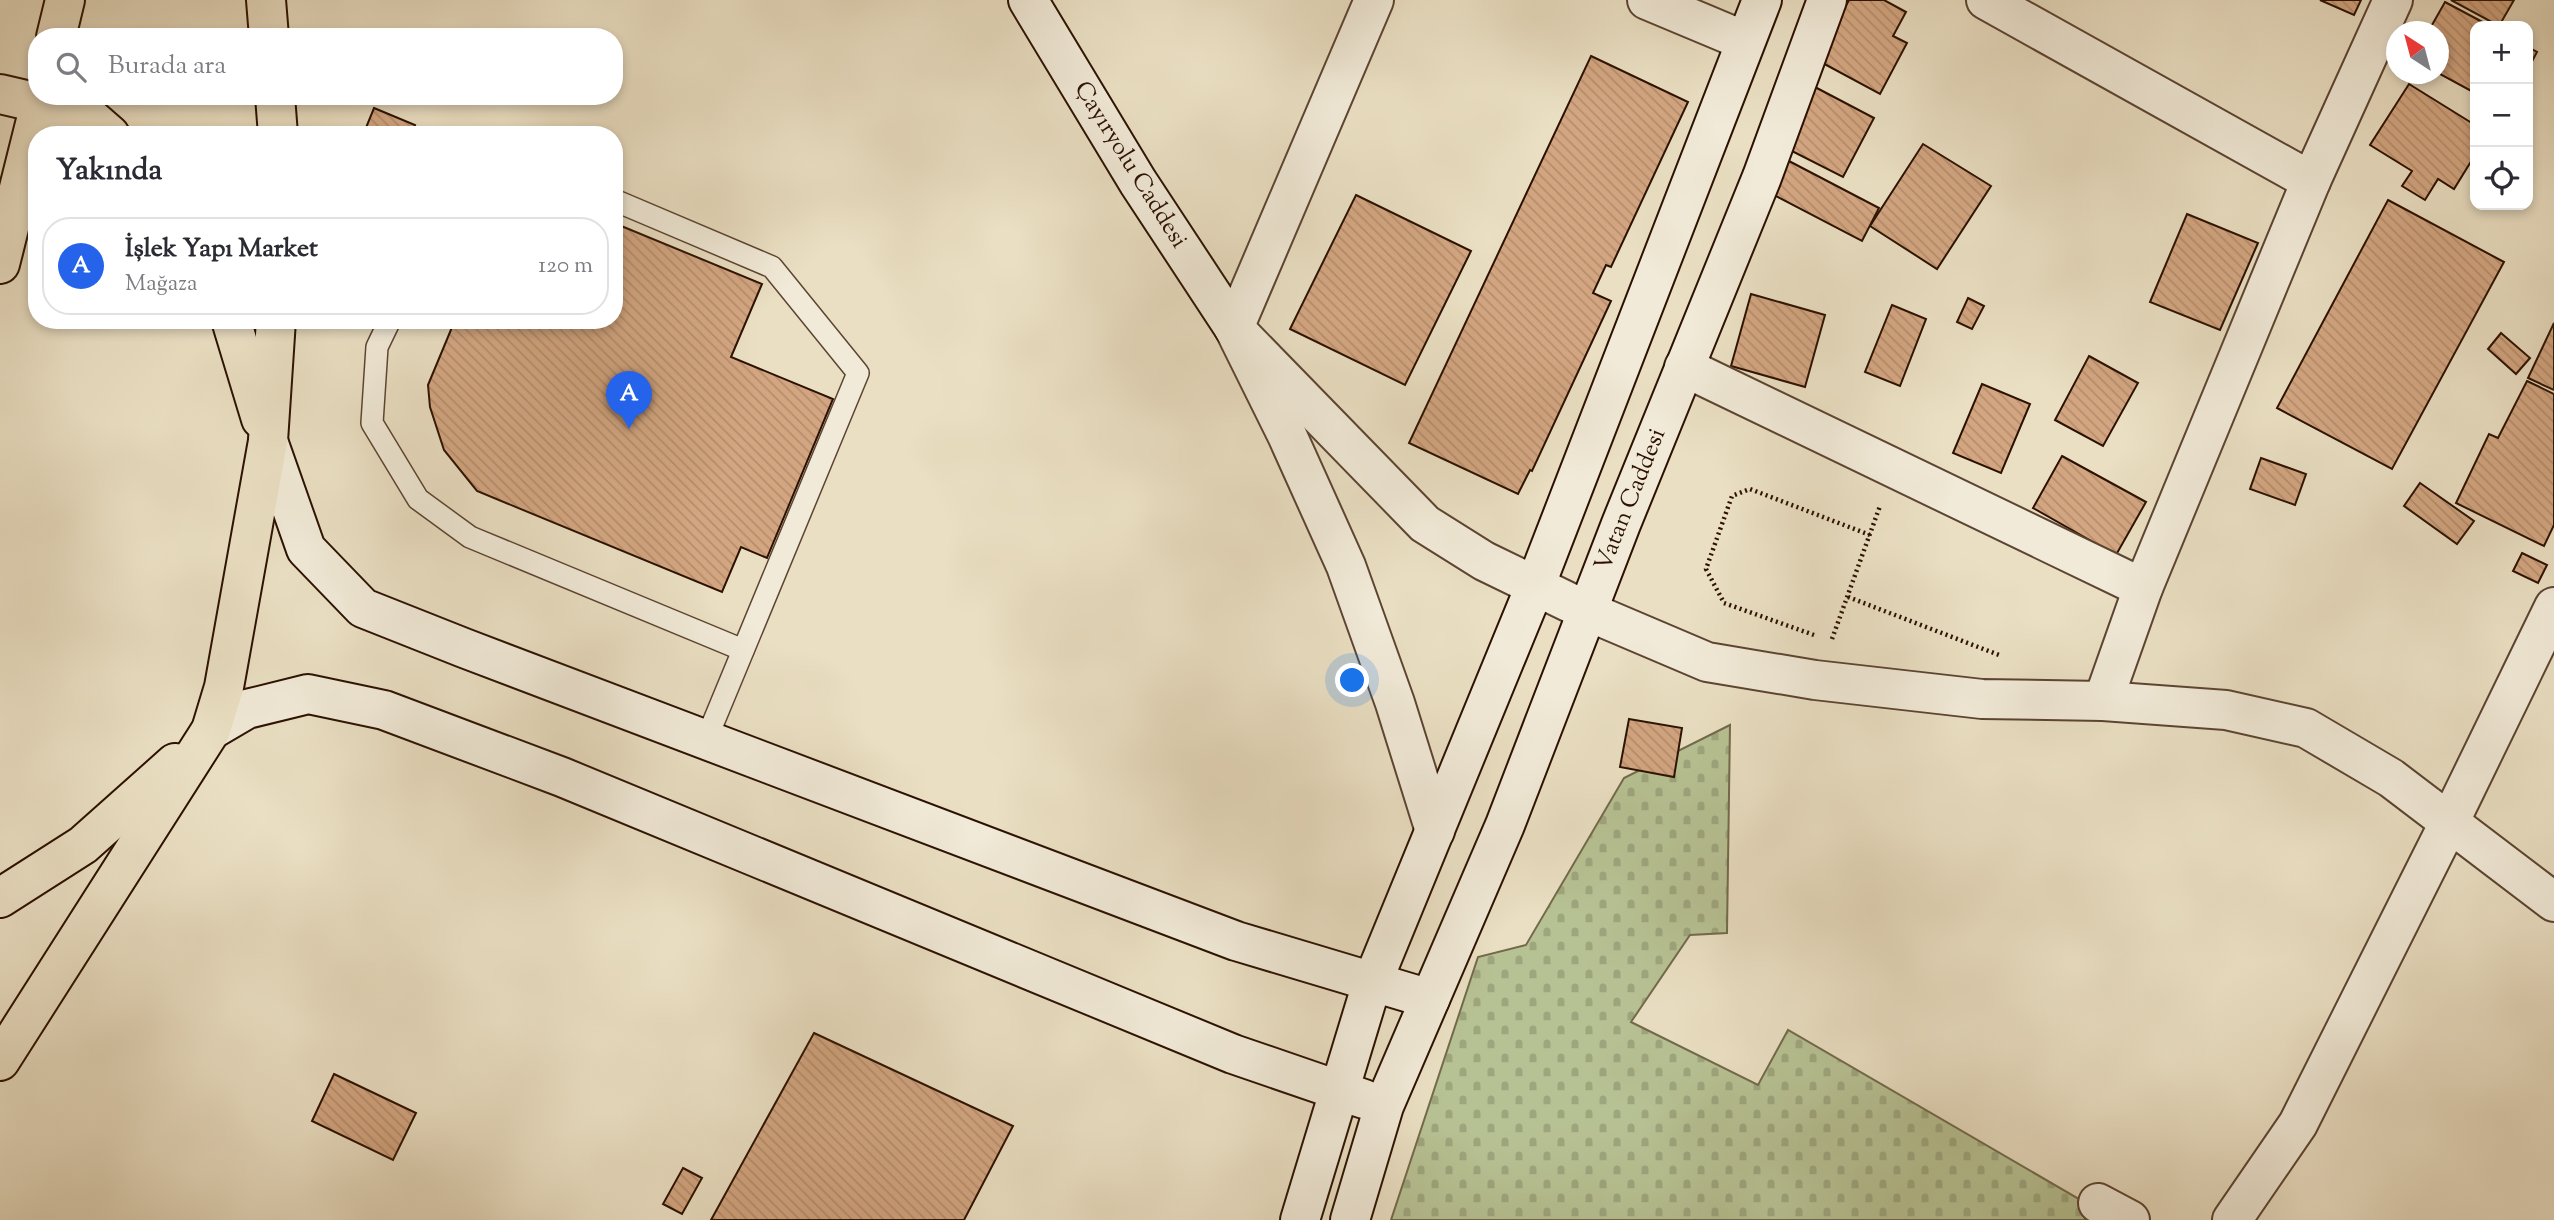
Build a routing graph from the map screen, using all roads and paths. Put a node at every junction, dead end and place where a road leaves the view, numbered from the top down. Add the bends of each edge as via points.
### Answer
1 (65, 0) edge
2 (266, 0) edge
3 (1374, 0) edge
4 (1647, 0) edge
5 (1762, 0) edge
6 (1827, 0) edge
7 (1986, 0) edge
8 (2392, 0) edge
9 (1030, 1) edge
10 (58, 28) edge
11 (268, 28) edge
12 (1745, 41) junction
13 (0, 94) edge
14 (28, 98) edge
15 (40, 105) edge
16 (57, 105) edge
17 (276, 105) edge
18 (34, 126) edge
19 (100, 126) edge
20 (277, 126) edge
21 (28, 152) edge
22 (2311, 181) junction
23 (623, 204) edge
24 (0, 264) edge
25 (1234, 328) junction
26 (234, 329) edge
27 (275, 329) edge
28 (386, 329) edge
29 (1684, 367) junction
30 (268, 441) junction
31 (1894, 468) junction
32 (1870, 535) junction
33 (1536, 584) junction
34 (2143, 588) junction
35 (1848, 597) junction
36 (2554, 607) edge
37 (1587, 611) junction
38 (743, 650) junction
39 (2002, 657) dead end
40 (2103, 701) junction
41 (211, 730) junction
42 (706, 740) junction
43 (2449, 823) junction
44 (1435, 831) junction
45 (0, 898) edge
46 (2554, 902) edge
47 (1372, 983) junction
48 (1430, 999) junction
49 (0, 1061) edge
50 (1339, 1091) junction
51 (1384, 1106) junction
52 (1300, 1220) edge
53 (1350, 1220) edge
54 (2232, 1220) edge

1 - 10 main road
2 - 11 main road
3 - 25 street
4 - 12 street
5 - 12 street
6 - 29 street, Vatan Caddesi via 1762,177
7 - 22 street
8 - 22 street
9 - 25 street, Çayıryolu Caddesi via 1138,182
12 - 33 street
13 - 14 main road
15 - 18 main road
16 - 19 main road via 86,114
17 - 20 main road
21 - 24 main road
22 - 34 street
23 - 38 lane via 772,267 858,373
25 - 33 street via 1425,524 1484,561
25 - 44 street via 1346,566
26 - 30 main road
27 - 30 main road
28 - 38 lane via 377,347 372,424 418,499 470,537
29 - 31 street
29 - 37 street, Vatan Caddesi
30 - 41 main road via 224,687
30 - 42 street via 306,549 363,608
31 - 32 path
31 - 34 street
32 - 35 path
32 - 35 path via 1750,488 1732,496 1706,569 1724,603 1832,641
33 - 37 street
33 - 44 street
34 - 40 street
35 - 39 path
36 - 43 street
37 - 40 street via 1707,662 1982,699
37 - 48 street, Vatan Caddesi via 1505,824
38 - 42 lane
40 - 43 street via 2226,710 2306,728 2391,778
41 - 45 main road via 83,845
41 - 49 main road
41 - 50 street via 247,709 308,695 384,710 562,777 1233,1054
42 - 47 street via 1236,941
43 - 46 street
43 - 54 street via 2298,1124
44 - 47 street
47 - 48 street
47 - 50 street
48 - 51 street, Vatan Caddesi
50 - 51 street
50 - 52 street
51 - 53 street, Vatan Caddesi

